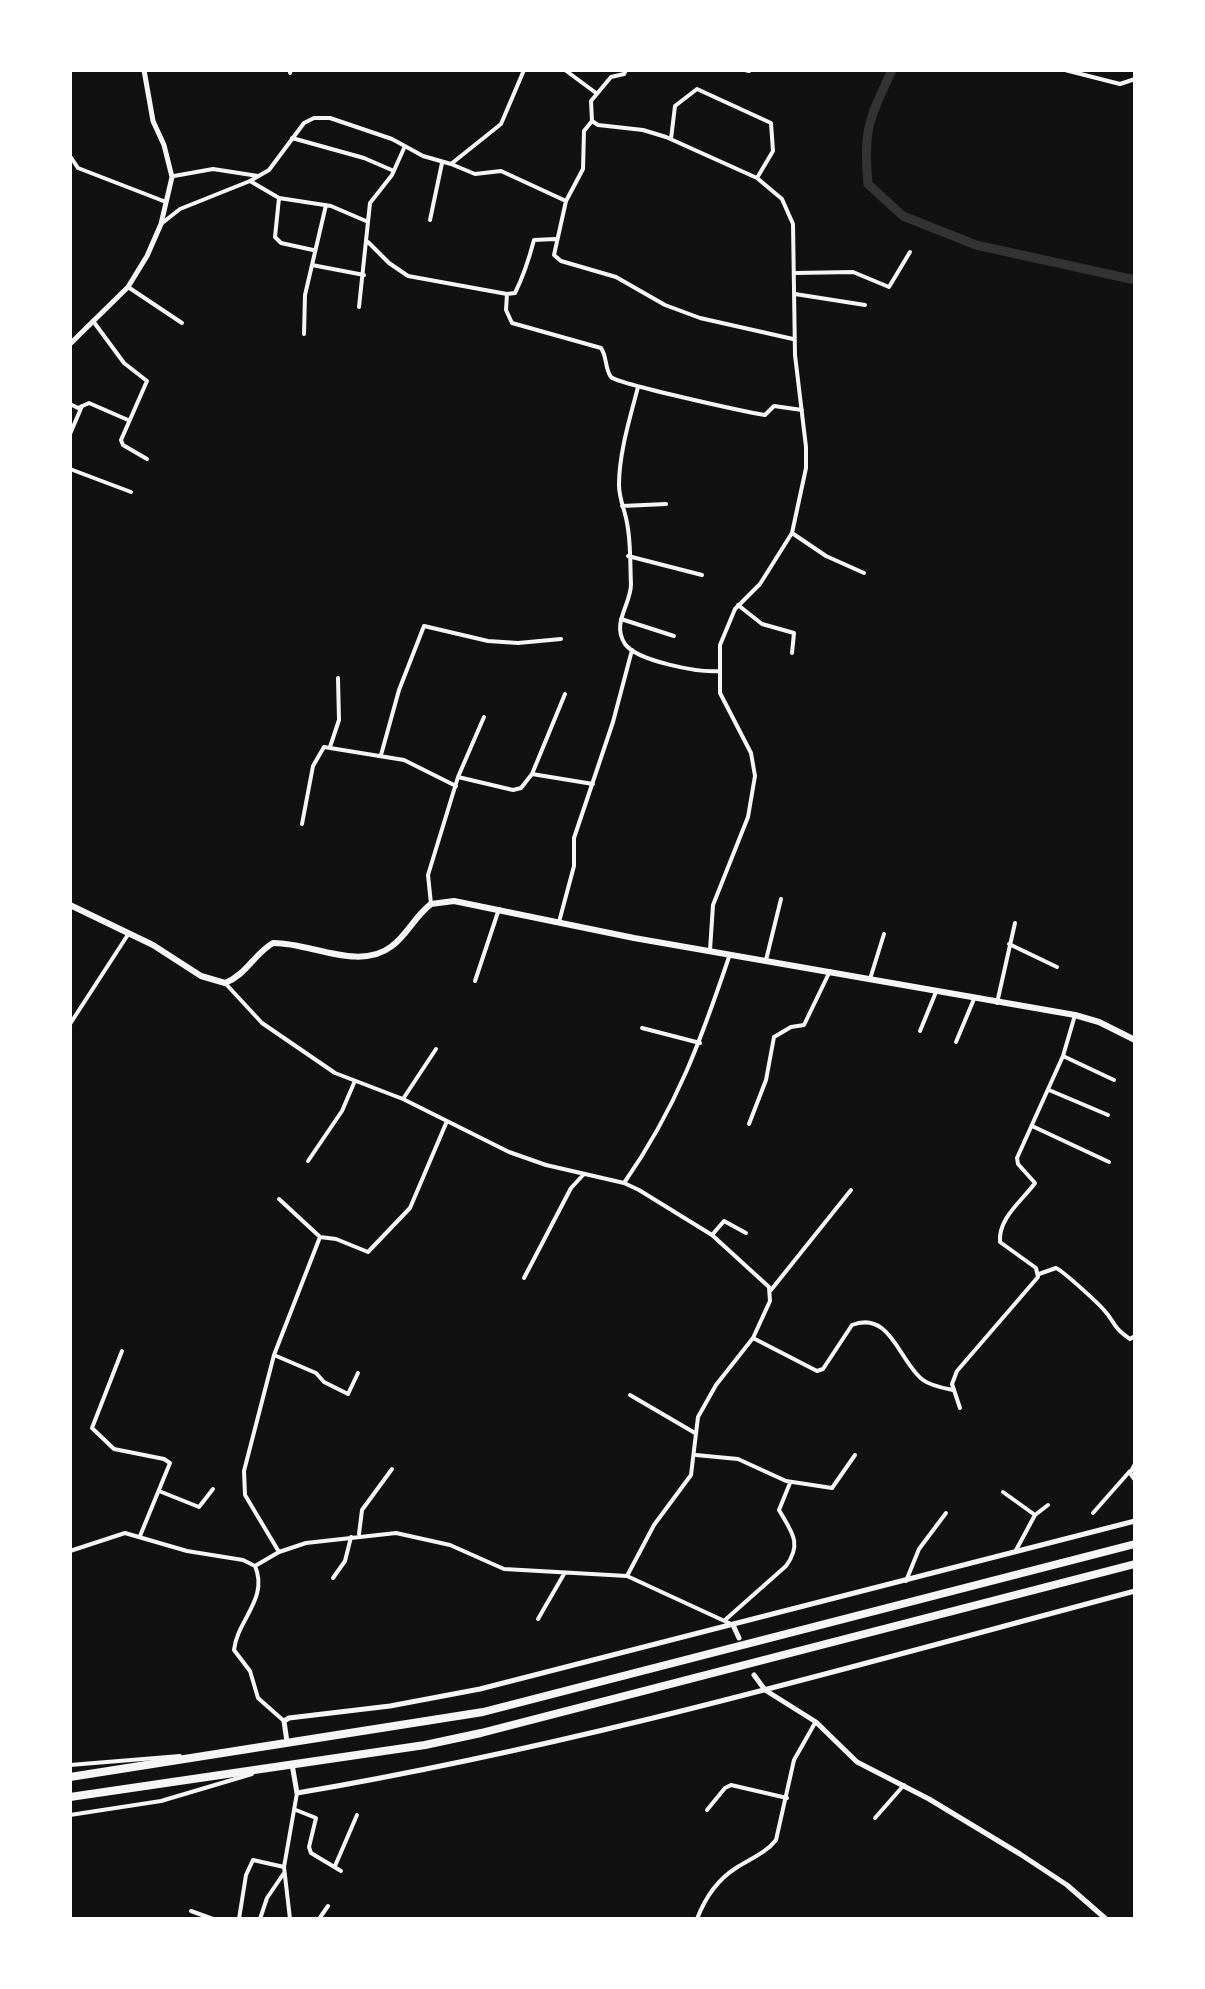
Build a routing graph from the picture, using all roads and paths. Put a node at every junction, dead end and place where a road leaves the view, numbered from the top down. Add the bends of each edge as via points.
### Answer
1 (524, 70) edge
2 (565, 70) edge
3 (602, 70) edge
4 (626, 70) edge
5 (1065, 70) edge
6 (146, 71) edge
7 (611, 77) junction
8 (1135, 79) edge
9 (596, 93) junction
10 (592, 121) junction
11 (292, 138) junction
12 (671, 139) junction
13 (405, 146) junction
14 (70, 156) edge
15 (442, 163) junction
16 (451, 164) junction
17 (394, 171) junction
18 (172, 176) junction
19 (258, 176) junction
20 (757, 178) junction
21 (250, 181) junction
22 (279, 198) junction
23 (566, 201) junction
24 (166, 202) junction
25 (326, 206) junction
26 (430, 220) dead end
27 (368, 222) junction
28 (160, 224) junction
29 (557, 239) junction
30 (368, 242) junction
31 (315, 250) junction
32 (910, 252) dead end
33 (312, 266) junction
34 (795, 272) junction
35 (364, 275) junction
36 (128, 286) junction
37 (507, 294) junction
38 (795, 294) junction
39 (865, 305) dead end
40 (358, 307) dead end
41 (93, 322) junction
42 (182, 322) dead end
43 (304, 334) dead end
44 (794, 339) junction
45 (70, 344) edge
46 (638, 387) junction
47 (70, 404) edge
48 (82, 406) junction
49 (802, 410) junction
50 (128, 420) junction
51 (70, 434) edge
52 (147, 459) dead end
53 (70, 470) edge
54 (131, 492) dead end
55 (666, 504) dead end
56 (622, 506) junction
57 (792, 532) junction
58 (628, 556) junction
59 (864, 573) dead end
60 (702, 574) dead end
61 (738, 605) junction
62 (621, 619) junction
63 (674, 636) dead end
64 (561, 640) dead end
65 (632, 650) junction
66 (792, 652) dead end
67 (720, 671) junction
68 (338, 678) dead end
69 (565, 694) dead end
70 (484, 717) dead end
71 (330, 746) junction
72 (381, 755) junction
73 (532, 774) junction
74 (458, 777) junction
75 (592, 784) junction
76 (456, 786) junction
77 (302, 824) dead end
78 (781, 899) dead end
79 (430, 904) junction
80 (70, 905) edge
81 (498, 909) junction
82 (559, 922) junction
83 (1015, 923) dead end
84 (129, 933) junction
85 (884, 934) dead end
86 (1009, 944) junction
87 (710, 950) junction
88 (730, 954) junction
89 (766, 960) junction
90 (1057, 967) dead end
91 (830, 971) junction
92 (870, 978) junction
93 (475, 981) dead end
94 (225, 983) junction
95 (936, 992) junction
96 (974, 999) junction
97 (997, 1003) junction
98 (1074, 1016) junction
99 (70, 1024) edge
100 (642, 1028) dead end
101 (920, 1031) dead end
102 (1135, 1040) edge
103 (956, 1042) dead end
104 (700, 1043) junction
105 (436, 1050) dead end
106 (1064, 1056) junction
107 (1114, 1080) dead end
108 (354, 1082) junction
109 (1049, 1090) junction
110 (403, 1099) junction
111 (1108, 1115) dead end
112 (448, 1121) junction
113 (750, 1124) dead end
114 (1032, 1126) junction
115 (308, 1160) dead end
116 (1110, 1162) dead end
117 (584, 1174) junction
118 (624, 1183) junction
119 (851, 1190) dead end
120 (279, 1199) dead end
121 (746, 1234) dead end
122 (712, 1235) junction
123 (320, 1237) junction
124 (1039, 1274) junction
125 (524, 1278) dead end
126 (771, 1290) junction
127 (1135, 1336) edge
128 (753, 1338) junction
129 (122, 1351) dead end
130 (274, 1356) junction
131 (358, 1373) dead end
132 (953, 1390) junction
133 (630, 1395) dead end
134 (960, 1408) dead end
135 (695, 1433) junction
136 (696, 1455) junction
137 (855, 1456) dead end
138 (1135, 1464) edge
139 (392, 1469) dead end
140 (1130, 1471) junction
141 (1135, 1480) edge
142 (790, 1483) junction
143 (213, 1490) dead end
144 (159, 1491) junction
145 (1002, 1492) dead end
146 (1048, 1505) dead end
147 (946, 1512) dead end
148 (1093, 1513) dead end
149 (1035, 1516) junction
150 (1135, 1521) edge
151 (140, 1536) junction
152 (355, 1536) junction
153 (1135, 1544) edge
154 (70, 1552) edge
155 (279, 1552) junction
156 (1014, 1552) junction
157 (1135, 1564) edge
158 (255, 1566) junction
159 (564, 1574) junction
160 (627, 1576) junction
161 (333, 1578) dead end
162 (906, 1582) junction
163 (1135, 1591) edge
164 (538, 1618) dead end
165 (725, 1620) junction
166 (733, 1625) junction
167 (738, 1638) dead end
168 (754, 1675) dead end
169 (764, 1690) junction
170 (284, 1721) junction
171 (816, 1722) junction
172 (288, 1744) junction
173 (229, 1754) junction
174 (292, 1764) junction
175 (70, 1766) edge
176 (270, 1768) junction
177 (70, 1777) edge
178 (904, 1785) junction
179 (297, 1793) junction
180 (70, 1797) edge
181 (787, 1798) junction
182 (296, 1810) junction
183 (706, 1810) dead end
184 (70, 1814) edge
185 (356, 1815) dead end
186 (875, 1818) dead end
187 (335, 1868) junction
188 (284, 1870) junction
189 (341, 1871) dead end
190 (328, 1906) dead end
191 (191, 1911) dead end
192 (212, 1919) edge
193 (238, 1919) edge
194 (260, 1919) edge
195 (290, 1919) edge
196 (320, 1919) edge
197 (697, 1919) edge
198 (1106, 1919) edge

1 - 16 street via 501,124
2 - 9 street
3 - 7 street
4 - 7 street
5 - 8 street via 1120,84
6 - 18 street via 153,121
7 - 9 street
9 - 10 street
10 - 12 street
10 - 23 street via 584,132 583,169
11 - 13 street via 304,123 330,118
11 - 17 street
11 - 19 street
12 - 20 street
12 - 20 street via 676,106 697,89 716,96 771,124 773,151
13 - 15 street
13 - 17 street
14 - 24 street via 78,168
15 - 16 street
15 - 26 street
16 - 23 street via 475,174 501,171
17 - 27 street via 370,204
18 - 19 street via 213,168
18 - 24 street
19 - 21 street
20 - 34 street via 790,212
21 - 22 street
21 - 28 street via 180,208
22 - 25 street
22 - 31 street via 276,238
23 - 29 street
24 - 28 street
25 - 27 street
25 - 31 street
27 - 30 street
28 - 36 street
29 - 37 street via 534,240 515,293
29 - 44 street via 556,258 616,277 665,305
30 - 35 street
30 - 37 street via 408,276
31 - 33 street
32 - 34 street via 889,286 853,272
33 - 35 street
33 - 43 street
34 - 38 street
35 - 40 street
36 - 41 street
36 - 42 street
37 - 46 street via 512,323 601,348 611,377
38 - 39 street
38 - 44 street
41 - 45 street
41 - 50 street via 124,363 147,380
44 - 49 street
46 - 49 street via 765,416 774,406
46 - 56 street via 620,473
47 - 48 street
48 - 50 street
48 - 51 street
49 - 57 street via 806,468
50 - 52 street via 123,445
53 - 54 street
55 - 56 street
56 - 58 street
57 - 59 street
57 - 61 street via 760,584
58 - 60 street
58 - 62 street via 630,592
61 - 66 street via 762,624 794,634
61 - 67 street via 720,644
62 - 63 street
62 - 65 street
64 - 72 street via 488,640 424,626
65 - 67 street via 688,671
65 - 75 street
67 - 87 street via 720,692 756,776 748,817 713,905
68 - 71 street via 339,720
69 - 73 street
70 - 74 street
71 - 72 street
71 - 77 street via 316,757
72 - 76 street
73 - 74 street via 516,790
73 - 75 street
74 - 76 street
75 - 82 street
76 - 79 street via 427,881
78 - 89 street
79 - 81 main road
79 - 94 main road via 383,951 346,955 273,944
80 - 84 main road
81 - 82 main road
81 - 93 street
82 - 87 main road
83 - 86 street
84 - 94 main road
84 - 99 street
85 - 92 street
86 - 90 street
86 - 97 street
87 - 88 main road
88 - 89 main road
88 - 104 street
89 - 91 main road
91 - 92 main road
91 - 113 street via 804,1026 774,1037
92 - 95 main road
94 - 108 street via 262,1023
95 - 96 main road
95 - 101 street
96 - 97 main road
96 - 103 street
97 - 98 main road
98 - 102 main road
98 - 106 street
100 - 104 street
104 - 118 street via 660,1130
105 - 110 street
106 - 107 street
106 - 109 street
108 - 110 street
108 - 115 street
109 - 111 street
109 - 114 street
110 - 112 street
112 - 117 street via 509,1152
112 - 123 street via 410,1208 370,1250
114 - 116 street
114 - 124 street via 1017,1158 1036,1183 1008,1215 999,1239
117 - 118 street
117 - 125 street via 570,1188
118 - 122 street
119 - 126 street
120 - 123 street
121 - 122 street via 724,1221
122 - 126 street
123 - 130 street
124 - 127 street via 1063,1271 1113,1326
124 - 132 street via 956,1371
126 - 128 street
128 - 132 street via 817,1372 852,1324 876,1325 890,1333 924,1381
128 - 135 street via 711,1392
129 - 144 street via 93,1431 118,1450 167,1460
130 - 131 street via 348,1394
130 - 155 street via 243,1482
132 - 134 street
133 - 135 street
135 - 136 street
136 - 142 street via 738,1459
136 - 160 street via 692,1475
137 - 142 street via 832,1488
138 - 140 street
139 - 152 street via 362,1510
140 - 141 street
140 - 148 street
142 - 165 street via 779,1510 793,1531 793,1555
143 - 144 street via 199,1508
144 - 151 street
145 - 149 street
146 - 149 street
147 - 162 street via 919,1549
149 - 156 street
150 - 156 street
151 - 154 street via 115,1534
151 - 158 street
152 - 155 street
152 - 159 street via 410,1535 504,1569
152 - 161 street
153 - 172 highway via 514,1705
155 - 158 street
156 - 162 street
157 - 174 highway via 512,1726
158 - 170 street via 259,1586 234,1650 258,1698
159 - 160 street
159 - 164 street
160 - 165 street
162 - 166 street
163 - 169 street
165 - 166 street
166 - 167 street
166 - 170 street via 480,1689
168 - 169 street
169 - 171 street
169 - 179 street via 555,1743
170 - 172 street
171 - 178 street via 857,1762
171 - 181 street via 796,1754
172 - 173 highway
173 - 175 street
173 - 177 highway
174 - 176 highway
174 - 179 street
176 - 180 highway
176 - 184 street via 161,1801
178 - 186 street
178 - 198 street via 1052,1874
179 - 182 street
181 - 183 street via 732,1785
181 - 197 street via 773,1845 724,1876
182 - 187 street via 316,1817 309,1852
182 - 188 street
185 - 187 street
187 - 189 street
188 - 193 street via 251,1862
188 - 194 street
188 - 195 street
190 - 196 street
191 - 192 street

